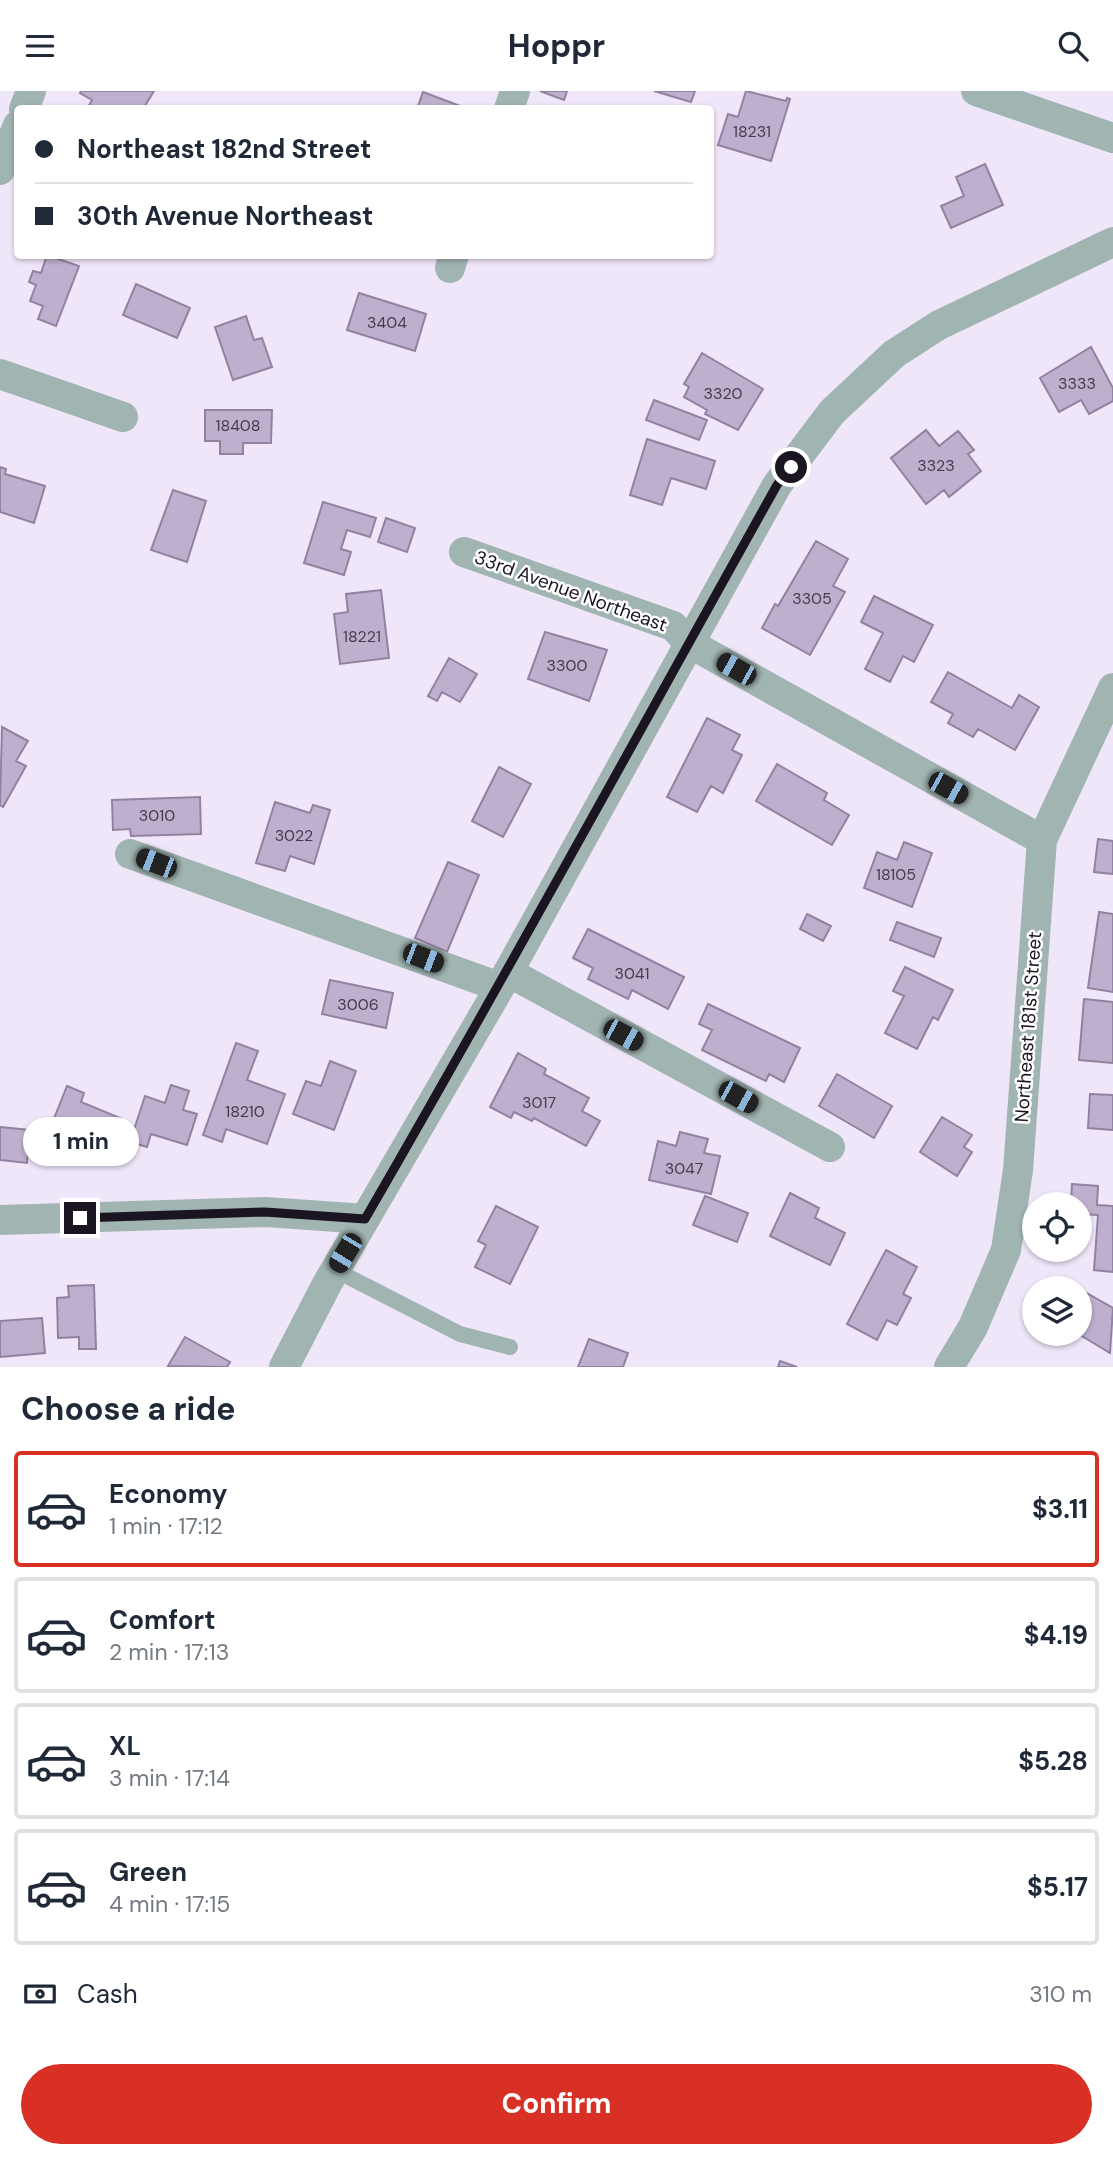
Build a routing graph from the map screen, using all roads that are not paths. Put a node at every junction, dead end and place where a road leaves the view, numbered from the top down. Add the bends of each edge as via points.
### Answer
1 (976, 91) edge
2 (14, 135) edge
3 (1113, 138) edge
4 (0, 170) edge
5 (1113, 242) edge
6 (0, 374) edge
7 (123, 417) dead end
8 (464, 552) dead end
9 (688, 643) junction
10 (1113, 688) edge
11 (1042, 840) junction
12 (130, 853) dead end
13 (504, 980) junction
14 (830, 1147) dead end
15 (365, 1219) junction
16 (0, 1220) edge
17 (335, 1270) junction
18 (510, 1347) dead end
19 (284, 1367) edge
20 (949, 1367) edge

1 - 3 street
2 - 4 street
5 - 9 street via 939,325 894,353 832,412 777,485
6 - 7 street
8 - 9 street, 33rd Avenue Northeast via 673,626
9 - 11 street, 33rd Avenue Northeast
9 - 13 street
10 - 11 street, Northeast 181st Street
11 - 20 street, Northeast 181st Street via 1018,1170 1006,1250 973,1327
12 - 13 street
13 - 14 street
13 - 15 street
15 - 16 street via 265,1212
15 - 17 street
17 - 18 lane via 460,1334
17 - 19 street

